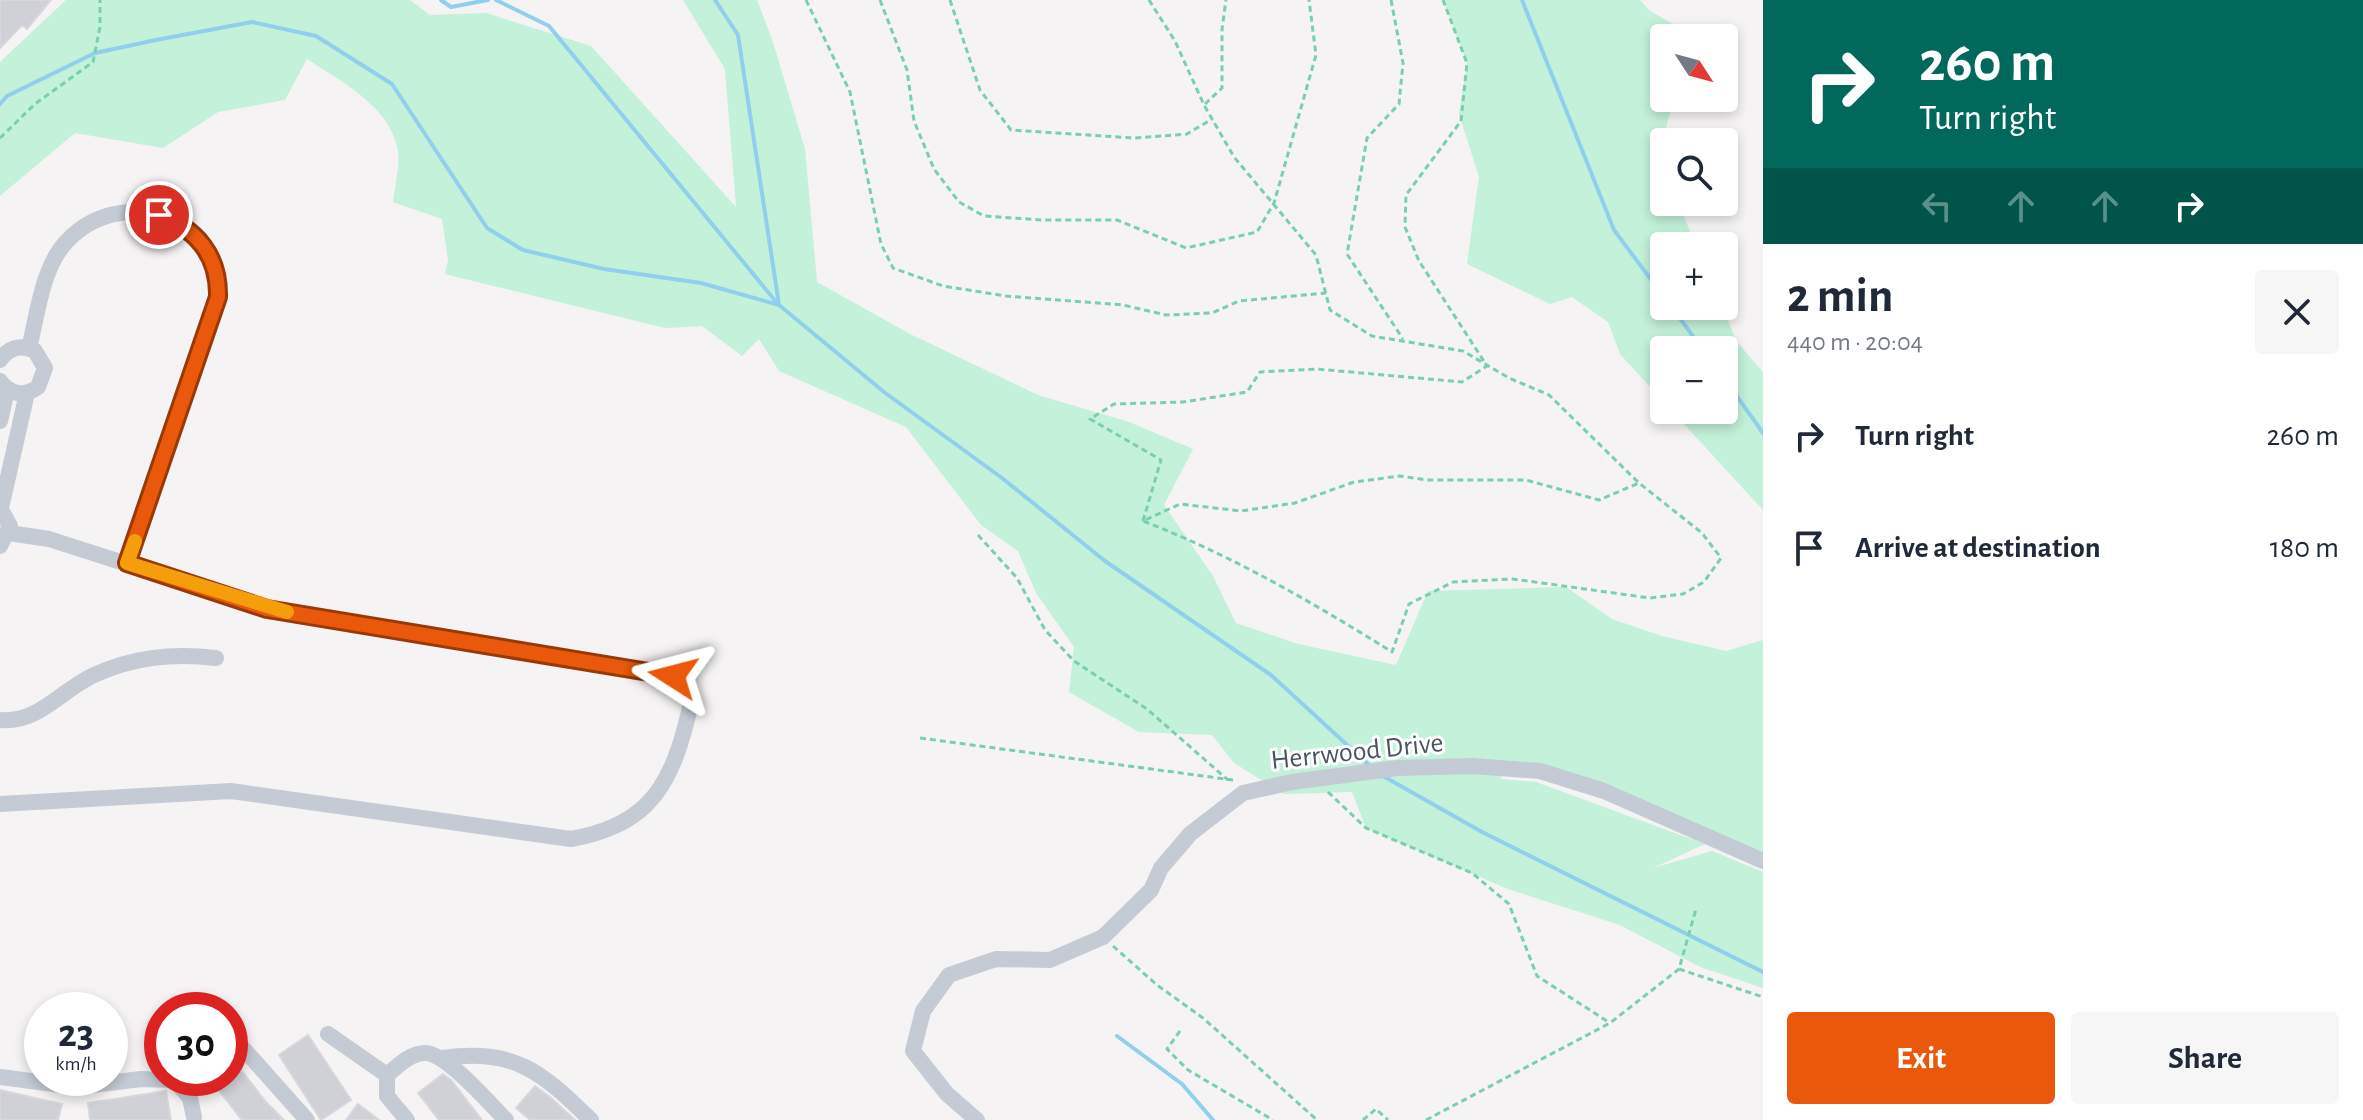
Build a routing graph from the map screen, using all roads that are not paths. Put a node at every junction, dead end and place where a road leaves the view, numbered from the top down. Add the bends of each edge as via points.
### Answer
1 (29, 348) junction
2 (0, 360) edge
3 (4, 385) edge
4 (27, 393) junction
5 (0, 421) edge
6 (0, 508) edge
7 (4, 540) edge
8 (127, 563) junction
9 (216, 658) dead end
10 (0, 720) edge
11 (0, 804) edge
12 (1763, 861) edge
13 (328, 1034) dead end
14 (248, 1054) edge
15 (442, 1058) junction
16 (387, 1075) junction
17 (0, 1077) edge
18 (195, 1119) edge
19 (307, 1120) edge
20 (407, 1120) edge
21 (506, 1120) edge
22 (591, 1120) edge
23 (977, 1120) edge

1 - 2 street via 9,350
1 - 4 street via 45,368 38,387
1 - 8 street via 49,268 79,230 140,212 174,221 202,242 213,263 218,297
3 - 4 street
3 - 5 street
4 - 6 street
6 - 7 street via 8,519
7 - 8 street via 49,539
8 - 11 street via 267,609 681,678 692,699 676,762 661,789 638,813 610,829 571,839 231,791
9 - 10 street via 180,654 132,661 74,686 31,717
12 - 23 street, Herrwood Drive via 1604,791 1540,771 1398,768 1243,793 1190,834 1161,868 1151,890 1103,937 1050,960 996,959 949,975 923,1011 913,1051 947,1094
13 - 16 street
14 - 19 street
15 - 16 street via 427,1052 409,1057
15 - 21 street
15 - 22 street via 504,1059 544,1075
16 - 20 street via 387,1096
17 - 18 street via 76,1087 174,1080 190,1098

